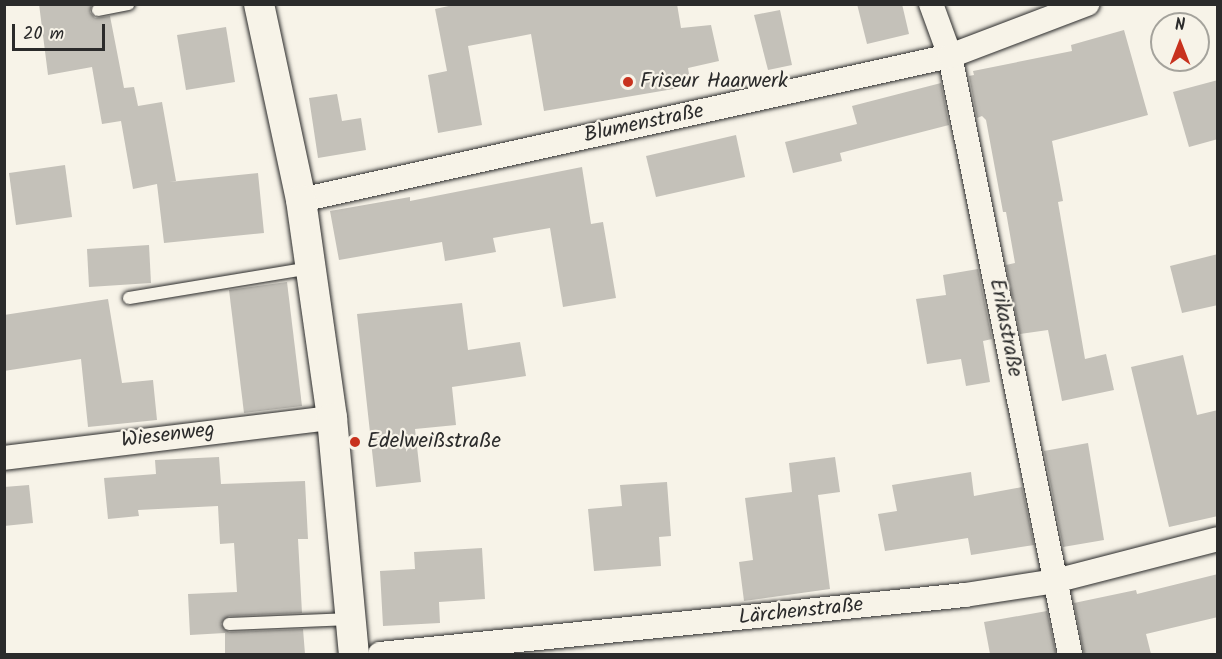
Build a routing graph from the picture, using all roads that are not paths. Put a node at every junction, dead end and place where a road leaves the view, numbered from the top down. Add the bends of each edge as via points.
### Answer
1 (128, 4) edge
2 (259, 4) edge
3 (931, 4) edge
4 (1087, 4) edge
5 (98, 10) dead end
6 (950, 56) junction
7 (301, 200) junction
8 (311, 268) junction
9 (129, 298) dead end
10 (332, 418) junction
11 (4, 458) edge
12 (1218, 539) edge
13 (1055, 581) junction
14 (352, 619) junction
15 (229, 624) dead end
16 (354, 654) edge
17 (380, 654) edge
18 (1070, 654) edge

1 - 5 lane
2 - 7 street
3 - 6 street, Erikastraße
4 - 6 street, Blumenstraße
6 - 7 street, Blumenstraße
6 - 13 street, Erikastraße
7 - 8 street
8 - 9 lane
8 - 10 street
10 - 11 street, Wiesenweg
10 - 14 street
12 - 13 street, Lärchenstraße
13 - 17 street, Lärchenstraße via 965,595
13 - 18 street, Erikastraße
14 - 15 lane
14 - 16 street

